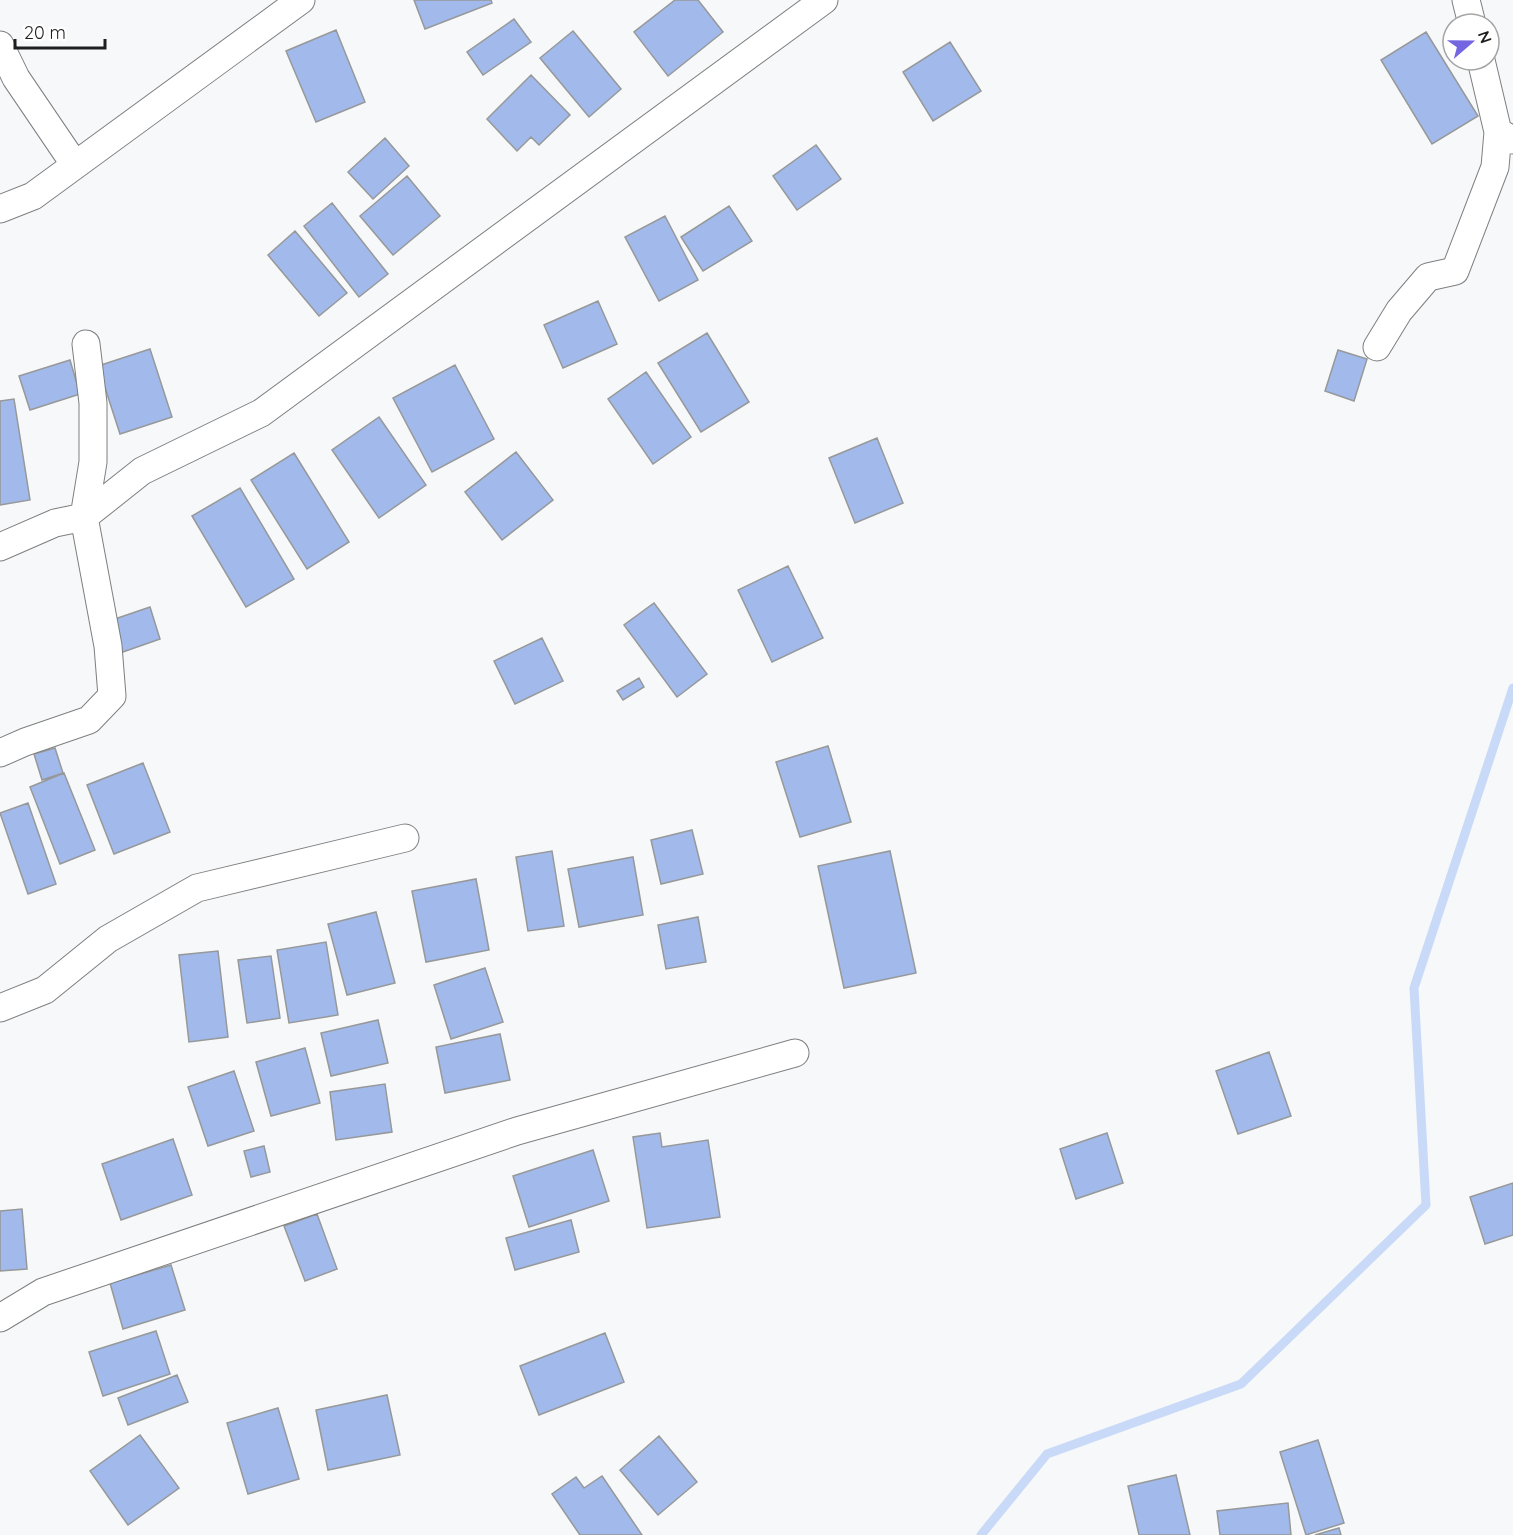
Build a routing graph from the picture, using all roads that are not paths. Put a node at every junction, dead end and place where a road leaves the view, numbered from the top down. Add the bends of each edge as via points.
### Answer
1 (301, 0) edge
2 (824, 0) edge
3 (0, 45) edge
4 (1485, 72) edge
5 (1506, 136) edge
6 (75, 165) junction
7 (0, 209) edge
8 (86, 344) dead end
9 (1377, 347) dead end
10 (84, 517) junction
11 (0, 547) edge
12 (0, 753) edge
13 (405, 838) dead end
14 (0, 1008) edge
15 (795, 1053) dead end
16 (0, 1318) edge

1 - 6 street
2 - 10 street via 261,413 142,471
3 - 6 street via 16,78
4 - 5 street
5 - 9 street via 1455,271 1428,277 1399,311
6 - 7 street via 33,196
8 - 10 street via 93,403 93,462
10 - 11 street via 55,523
10 - 12 street via 108,646 112,696 89,720
13 - 14 street via 197,888 108,939 45,990
15 - 16 street via 517,1131 43,1292

